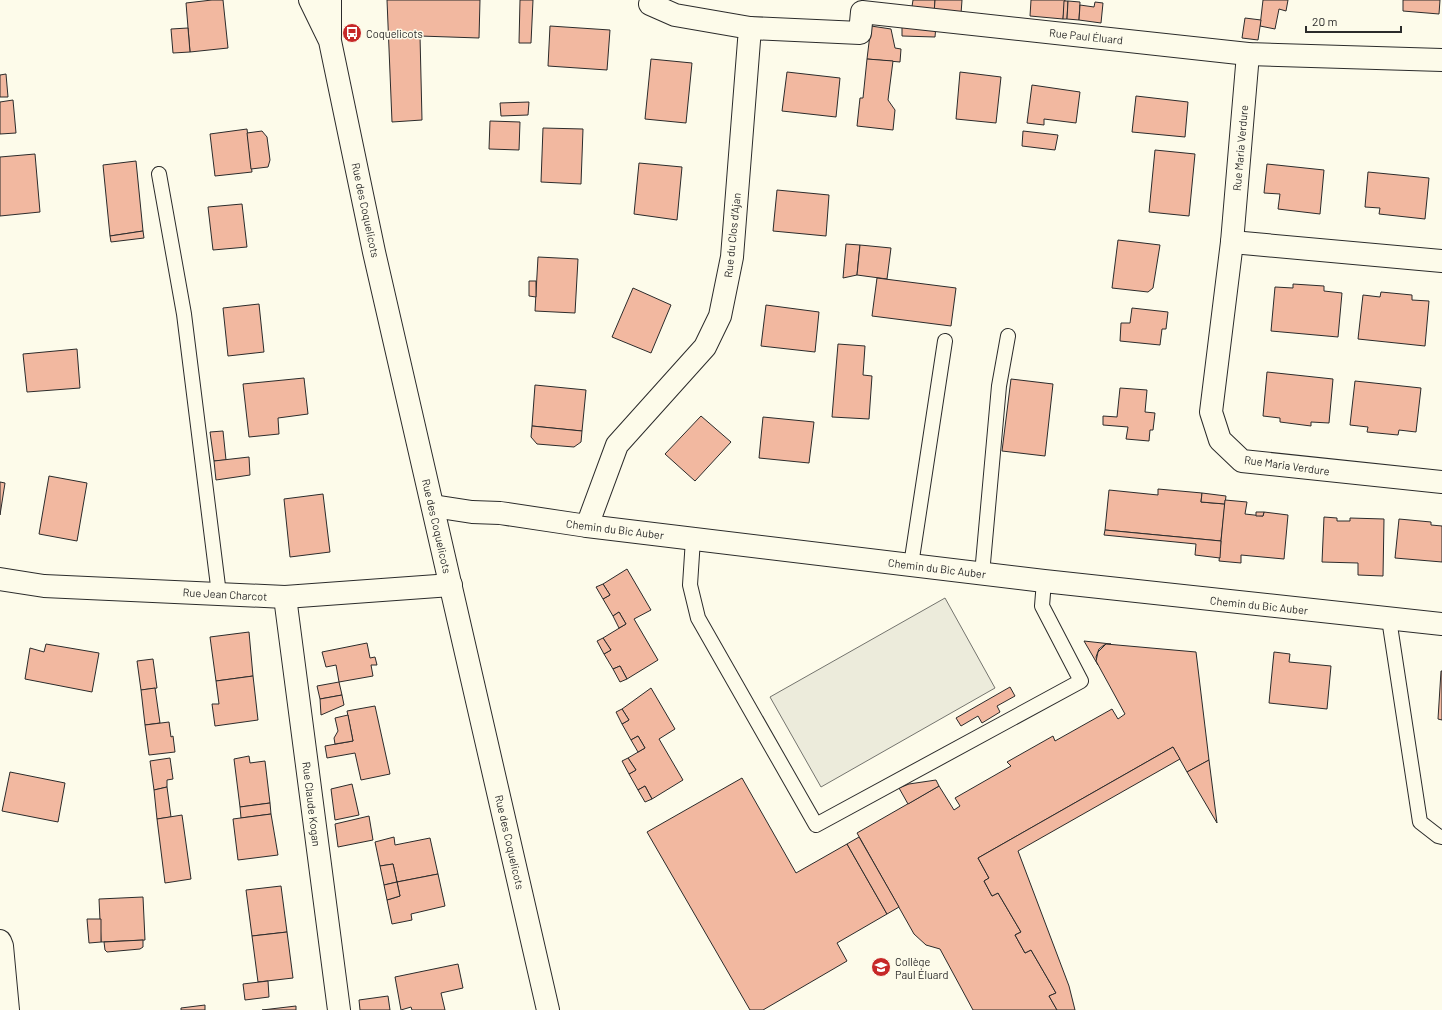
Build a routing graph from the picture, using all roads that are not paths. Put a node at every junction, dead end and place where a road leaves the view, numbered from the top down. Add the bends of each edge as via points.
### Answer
1 (310, 0) edge
2 (330, 0) edge
3 (650, 4) dead end
4 (750, 28) junction
5 (330, 41) junction
6 (1248, 54) junction
7 (1442, 60) edge
8 (159, 174) dead end
9 (1232, 242) junction
10 (1442, 261) edge
11 (1008, 336) dead end
12 (945, 341) dead end
13 (1442, 482) edge
14 (433, 506) junction
15 (587, 526) junction
16 (693, 538) junction
17 (911, 565) junction
18 (982, 574) junction
19 (0, 579) edge
20 (1044, 581) junction
21 (451, 585) junction
22 (219, 594) junction
23 (285, 597) junction
24 (1389, 619) junction
25 (1442, 624) edge
26 (1442, 837) edge
27 (0, 941) edge
28 (8, 1010) edge
29 (339, 1010) edge
30 (548, 1010) edge

1 - 5 street, Rue des Coquelicots
2 - 5 street, Rue des Coquelicots
3 - 4 street via 674,15
4 - 6 street, Rue Paul Éluard via 860,34 862,12
4 - 15 street, Rue du Clos d’Ajan via 732,257 720,316 706,346 617,445
5 - 14 street, Rue des Coquelicots via 374,252
6 - 7 street, Rue Paul Éluard
6 - 9 street, Rue Maria Verdure
8 - 22 lane via 184,314
9 - 10 street
9 - 13 street, Rue Maria Verdure via 1211,412 1220,440 1242,461
11 - 18 lane via 999,386
12 - 17 lane
14 - 15 street, Chemin du Bic Auber
14 - 21 street, Rue des Coquelicots
15 - 16 street, Chemin du Bic Auber
16 - 17 street, Chemin du Bic Auber
16 - 20 lane via 690,585 698,618 816,825 1081,681 1042,606
17 - 18 street, Chemin du Bic Auber
18 - 20 street, Chemin du Bic Auber
19 - 22 street, Rue Jean Charcot via 44,586
20 - 24 street, Chemin du Bic Auber
21 - 23 street, Rue Jean Charcot
21 - 30 street, Rue des Coquelicots
22 - 23 street, Rue Jean Charcot
23 - 29 street, Rue Claude Kogan
24 - 25 street, Chemin du Bic Auber
24 - 26 lane via 1420,822
27 - 28 street

